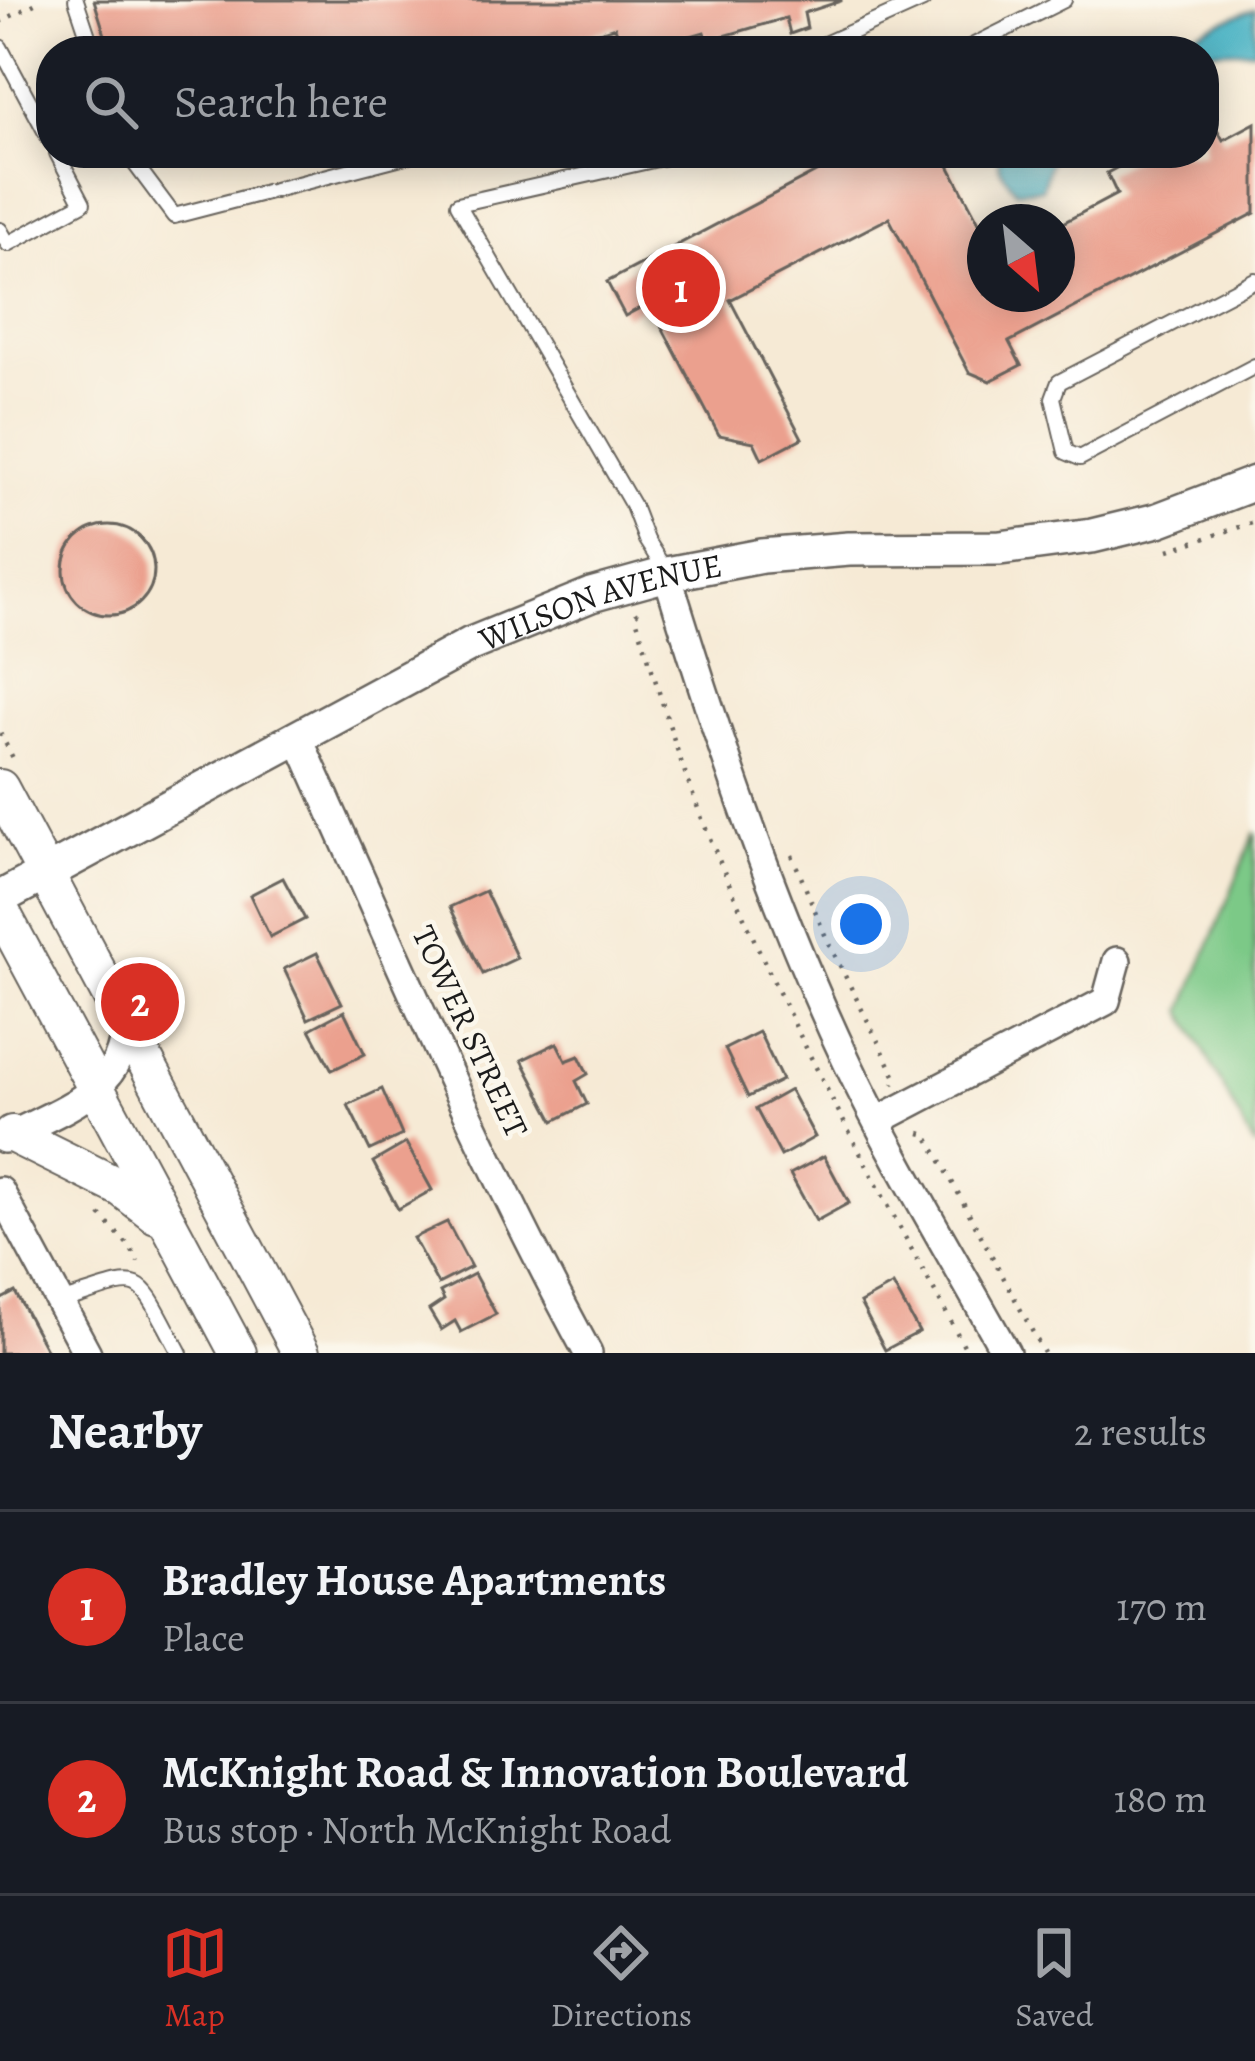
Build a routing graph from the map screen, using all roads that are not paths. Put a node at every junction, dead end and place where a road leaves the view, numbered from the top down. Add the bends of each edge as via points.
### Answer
1 (76, 0) edge
2 (923, 0) edge
3 (1064, 0) edge
4 (88, 36) edge
5 (843, 36) edge
6 (992, 36) edge
7 (0, 47) edge
8 (36, 114) edge
9 (65, 168) edge
10 (138, 168) edge
11 (359, 168) edge
12 (617, 168) edge
13 (0, 230) edge
14 (1255, 280) edge
15 (1255, 366) edge
16 (1255, 483) edge
17 (668, 574) junction
18 (297, 735) junction
19 (0, 788) edge
20 (45, 873) junction
21 (0, 898) edge
22 (0, 909) edge
23 (1117, 961) dead end
24 (124, 1020) junction
25 (97, 1090) junction
26 (878, 1121) junction
27 (6, 1138) edge
28 (0, 1191) edge
29 (169, 1224) junction
30 (59, 1302) junction
31 (87, 1353) edge
32 (180, 1353) edge
33 (238, 1353) edge
34 (302, 1353) edge
35 (588, 1353) edge
36 (1006, 1353) edge

1 - 4 lane
2 - 5 lane
3 - 6 lane
7 - 8 lane
9 - 13 lane via 83,203 8,244
10 - 11 lane via 174,216
12 - 17 lane via 458,204
14 - 15 lane via 1059,382 1053,398 1066,452 1080,458
16 - 17 street, WILSON AVENUE via 1092,536 1000,548 762,556
17 - 18 street, WILSON AVENUE via 518,622
17 - 26 street via 749,825
18 - 20 street, WILSON AVENUE
18 - 35 street, TOWER STREET via 415,1000
19 - 20 main road
20 - 21 street, WILSON AVENUE
20 - 24 main road
22 - 25 main road
23 - 26 street via 1106,1001
24 - 25 street via 121,1055
24 - 34 main road
25 - 27 street
25 - 29 main road
26 - 36 street
27 - 29 main road via 121,1188
28 - 30 street
29 - 33 main road
30 - 31 street
30 - 32 lane via 132,1281 146,1288

